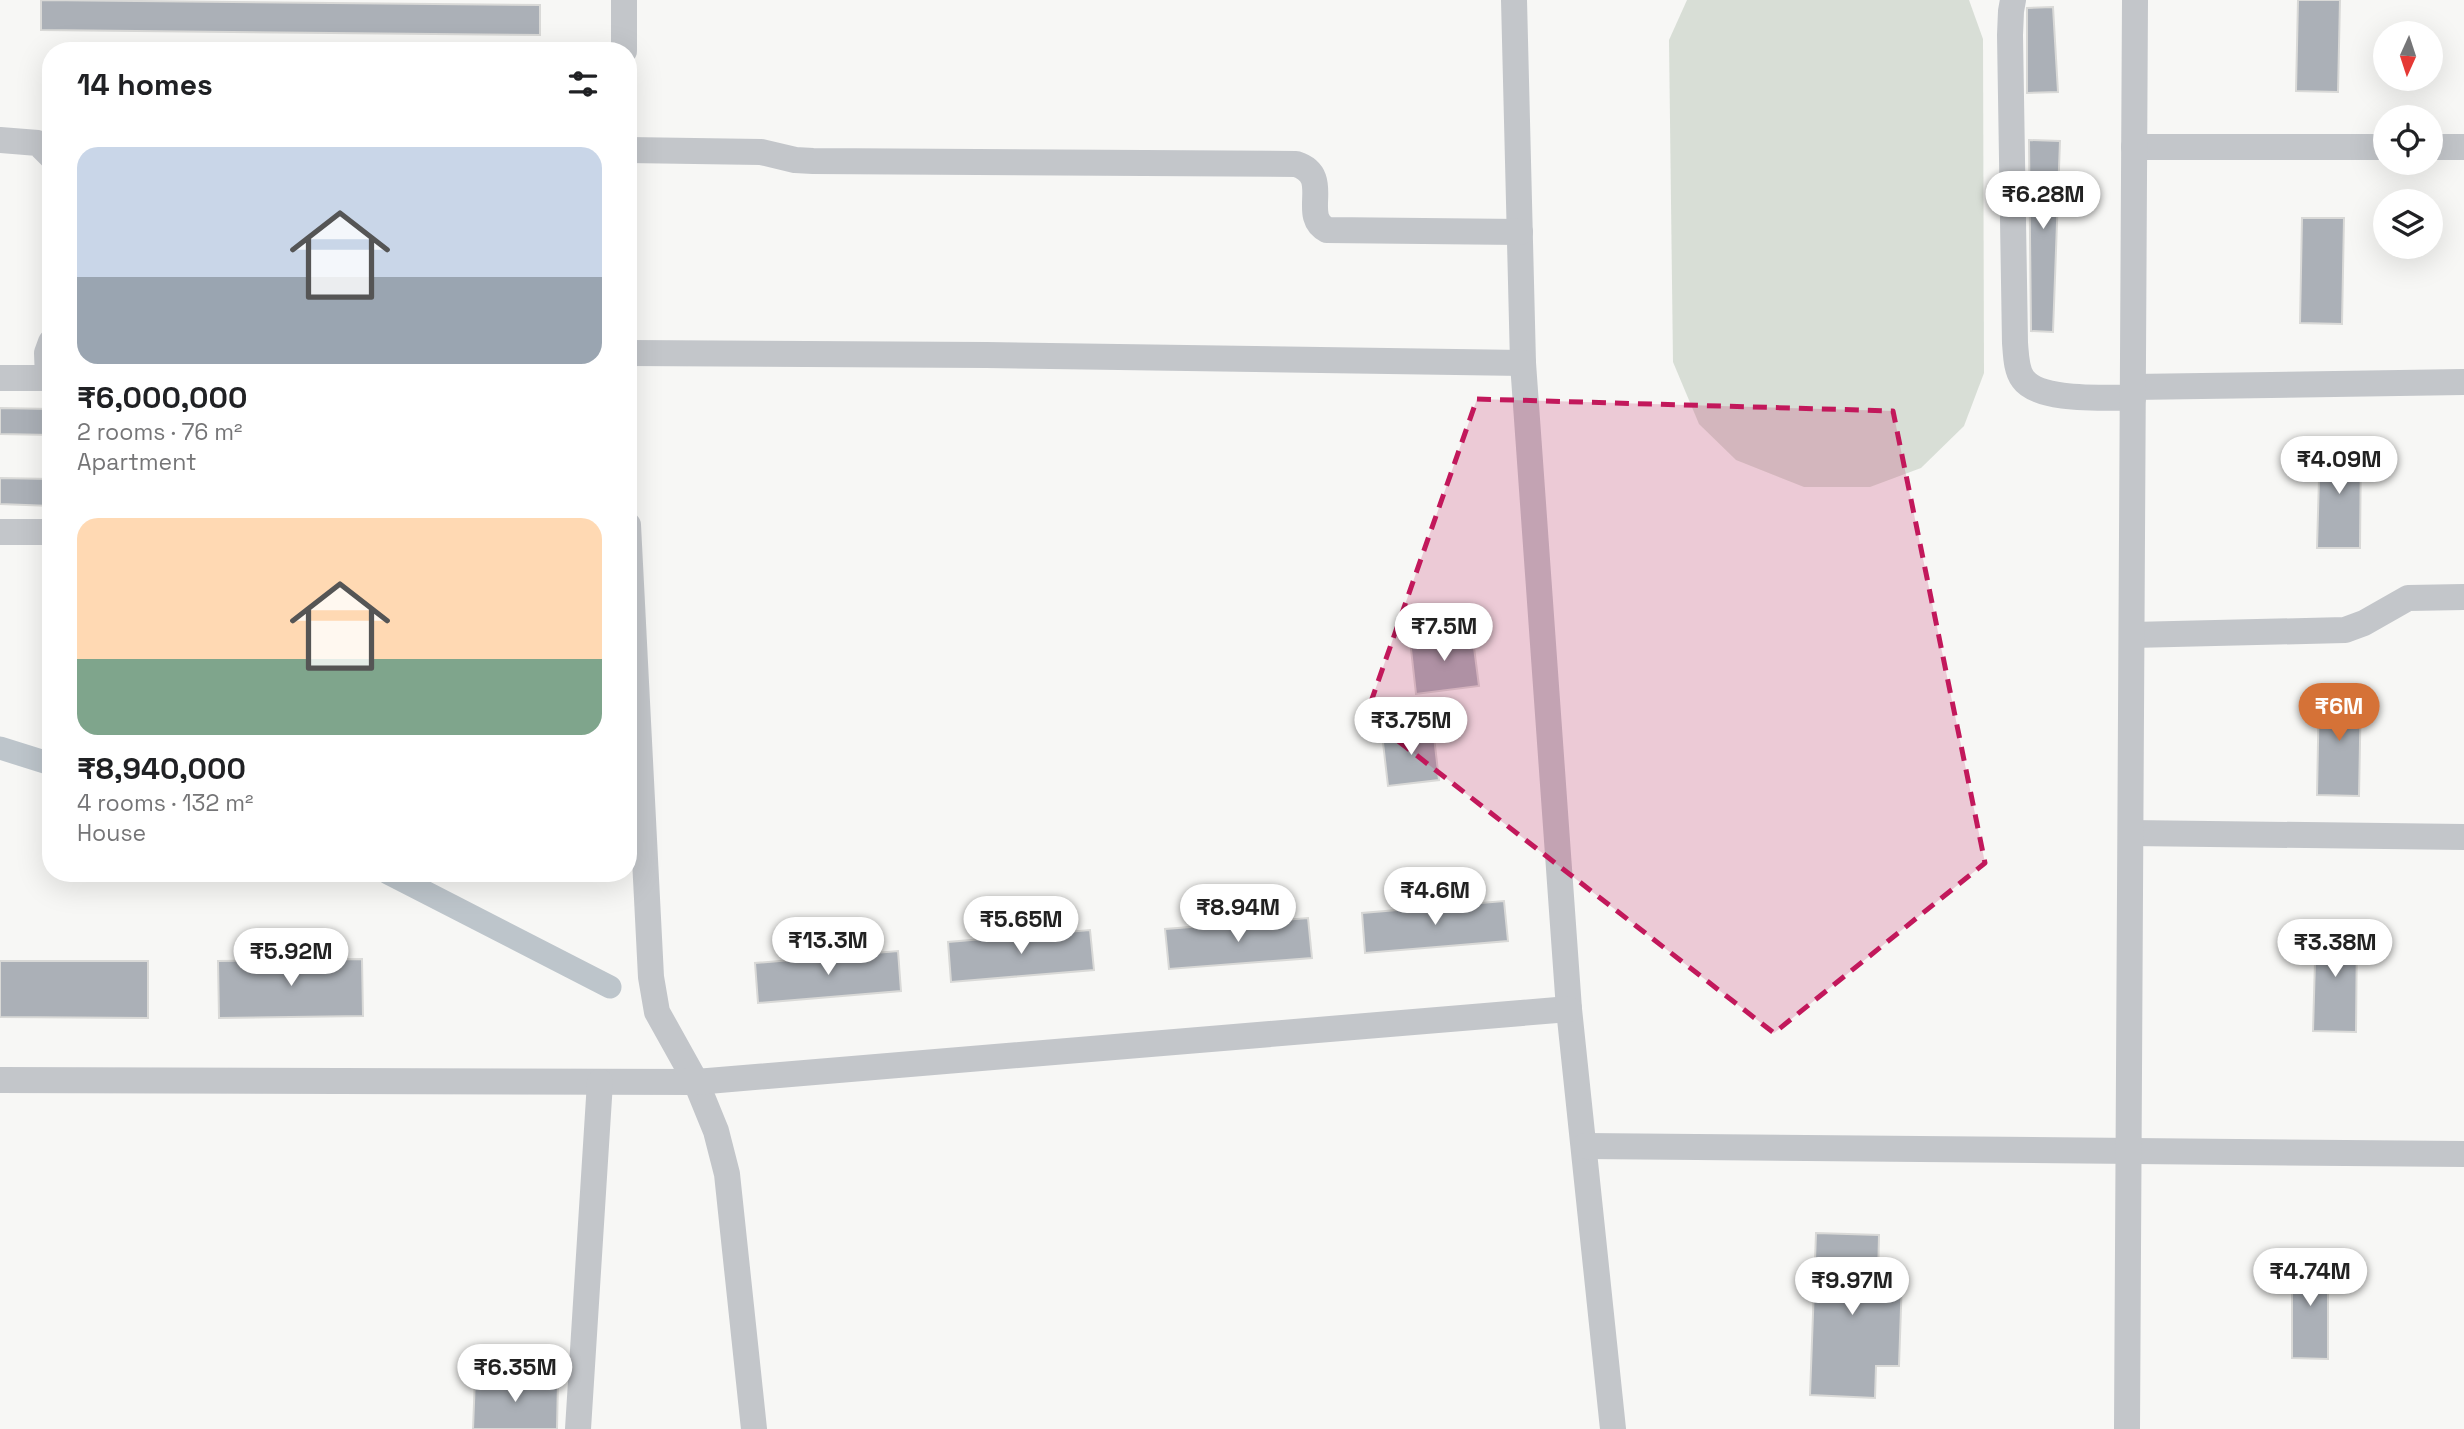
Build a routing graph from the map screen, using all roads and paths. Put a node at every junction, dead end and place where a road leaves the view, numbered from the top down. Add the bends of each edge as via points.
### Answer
1 (624, 0) edge
2 (1514, 0) edge
3 (2013, 0) edge
4 (2135, 0) edge
5 (624, 42) edge
6 (0, 140) edge
7 (42, 144) edge
8 (2134, 147) junction
9 (2373, 147) edge
10 (2443, 147) edge
11 (2464, 147) edge
12 (637, 150) edge
13 (1520, 232) junction
14 (637, 353) edge
15 (1523, 363) junction
16 (0, 378) edge
17 (42, 378) edge
18 (2464, 382) edge
19 (2133, 392) junction
20 (0, 532) edge
21 (42, 533) edge
22 (2464, 597) edge
23 (2132, 635) junction
24 (637, 719) edge
25 (2132, 833) junction
26 (2464, 837) edge
27 (1569, 1009) junction
28 (0, 1080) edge
29 (600, 1082) junction
30 (696, 1082) junction
31 (1585, 1146) junction
32 (2130, 1150) junction
33 (2464, 1154) edge
34 (578, 1429) edge
35 (754, 1429) edge
36 (1613, 1429) edge
37 (2127, 1429) edge

1 - 5 street
2 - 13 street
3 - 19 street via 2015,343 2021,378 2042,392 2066,396
4 - 8 street
6 - 7 street
8 - 9 street
8 - 19 street
10 - 11 street
12 - 13 street via 744,151 813,161 1296,164 1312,172 1316,218 1327,230
13 - 15 street
14 - 15 street
15 - 27 street
16 - 17 street
18 - 19 street
19 - 23 street
20 - 21 street
22 - 23 street via 2408,598 2345,630
23 - 25 street
24 - 30 street via 650,977 657,1012
25 - 26 street
25 - 32 street
27 - 30 street
27 - 31 street
28 - 29 street
29 - 30 street
29 - 34 street
30 - 35 street via 727,1174
31 - 32 street
31 - 36 street
32 - 33 street
32 - 37 street

